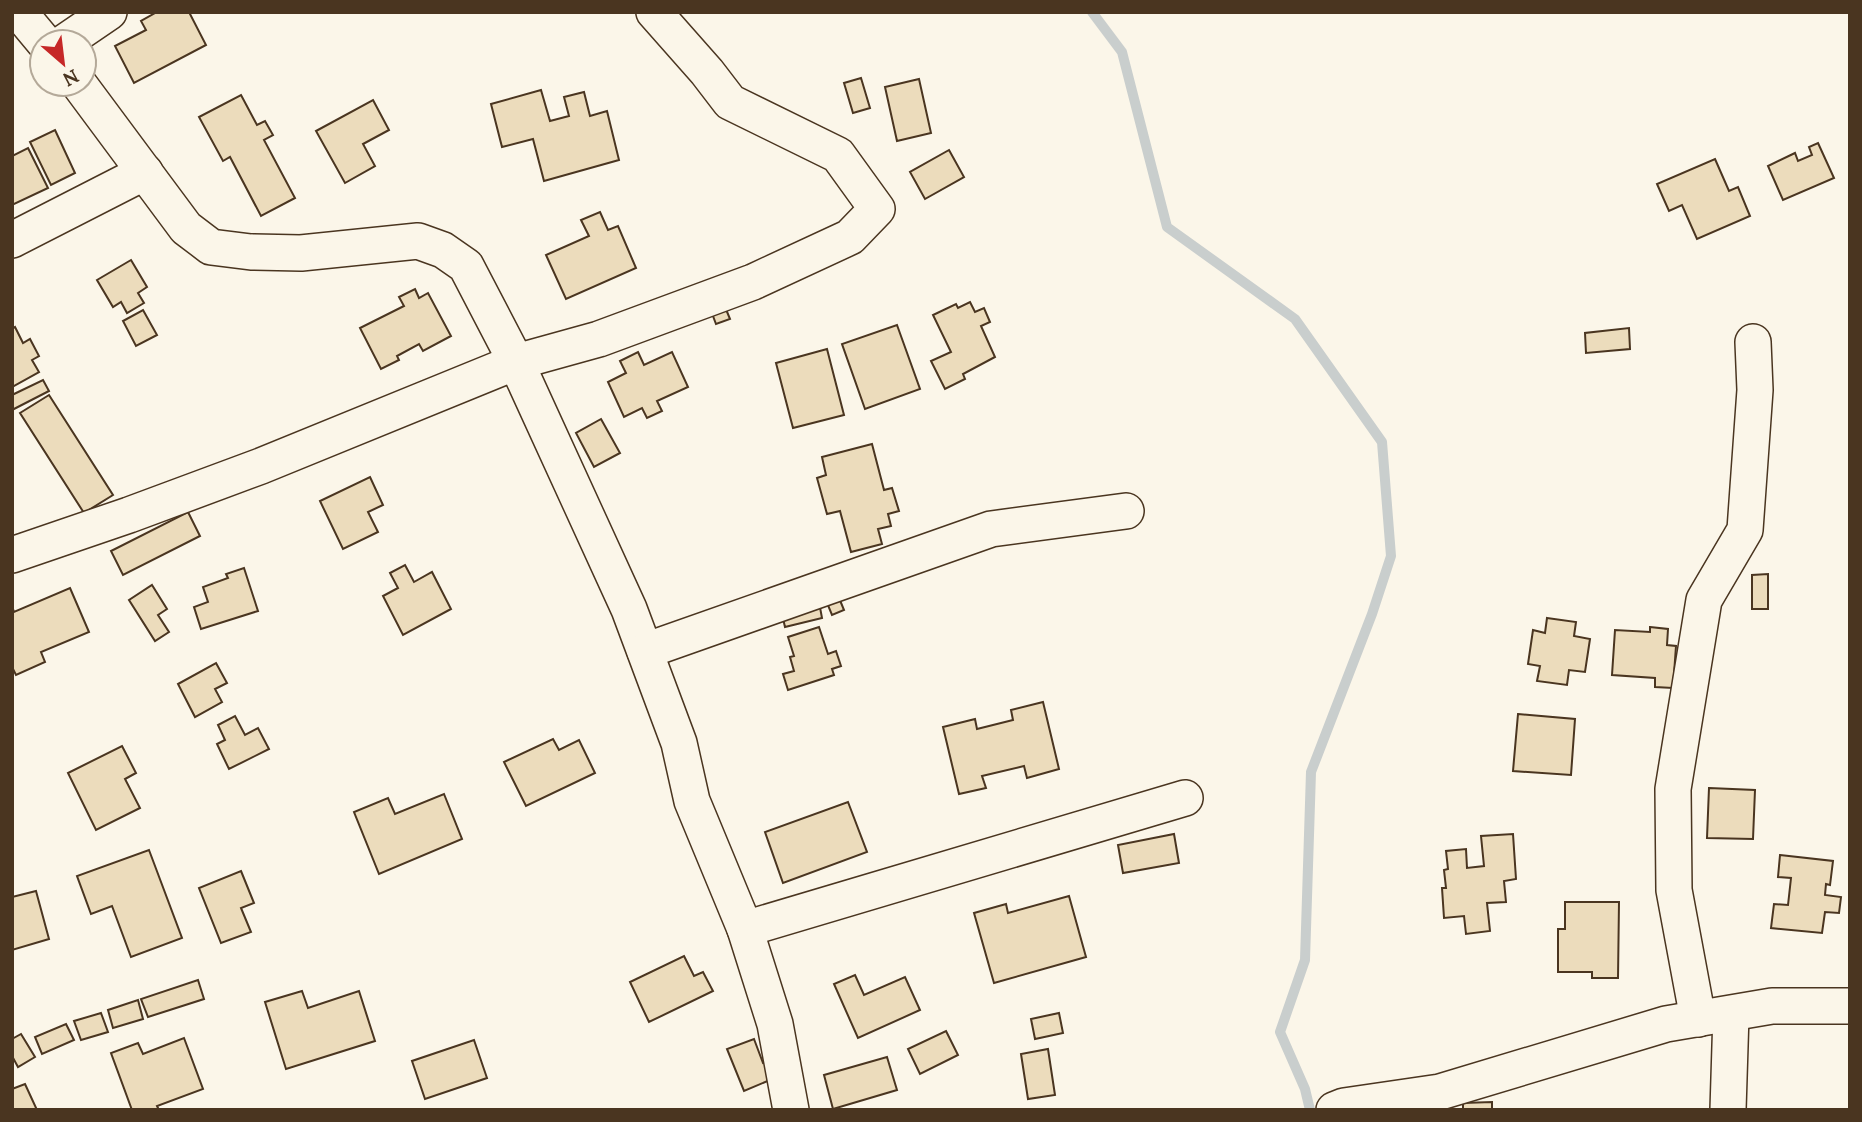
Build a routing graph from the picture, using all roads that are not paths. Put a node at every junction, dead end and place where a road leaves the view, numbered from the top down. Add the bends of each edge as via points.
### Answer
1 (19, 12) edge
2 (109, 12) edge
3 (654, 12) edge
4 (32, 28) edge
5 (86, 28) edge
6 (90, 98) edge
7 (145, 172) junction
8 (12, 240) edge
9 (1753, 342) dead end
10 (516, 362) junction
11 (1126, 511) dead end
12 (12, 555) edge
13 (645, 651) junction
14 (1185, 798) dead end
15 (744, 929) junction
16 (1850, 1006) edge
17 (1714, 1016) junction
18 (1339, 1108) edge
19 (791, 1110) edge
20 (1728, 1110) edge

1 - 4 street
2 - 5 street
3 - 10 street via 730,102 838,155 877,209 850,237 753,282 599,339
6 - 7 street
7 - 8 street
7 - 10 street via 186,228 211,247 301,253 418,241 443,250 466,267
9 - 17 street via 1755,390 1745,530 1704,600 1673,789 1674,890
10 - 12 street via 261,466
10 - 13 street
11 - 13 street via 991,528
13 - 15 street via 679,743 692,801
14 - 15 street
15 - 19 street via 775,1024
16 - 17 street via 1772,1006
17 - 18 street via 1666,1024 1440,1092
17 - 20 street

